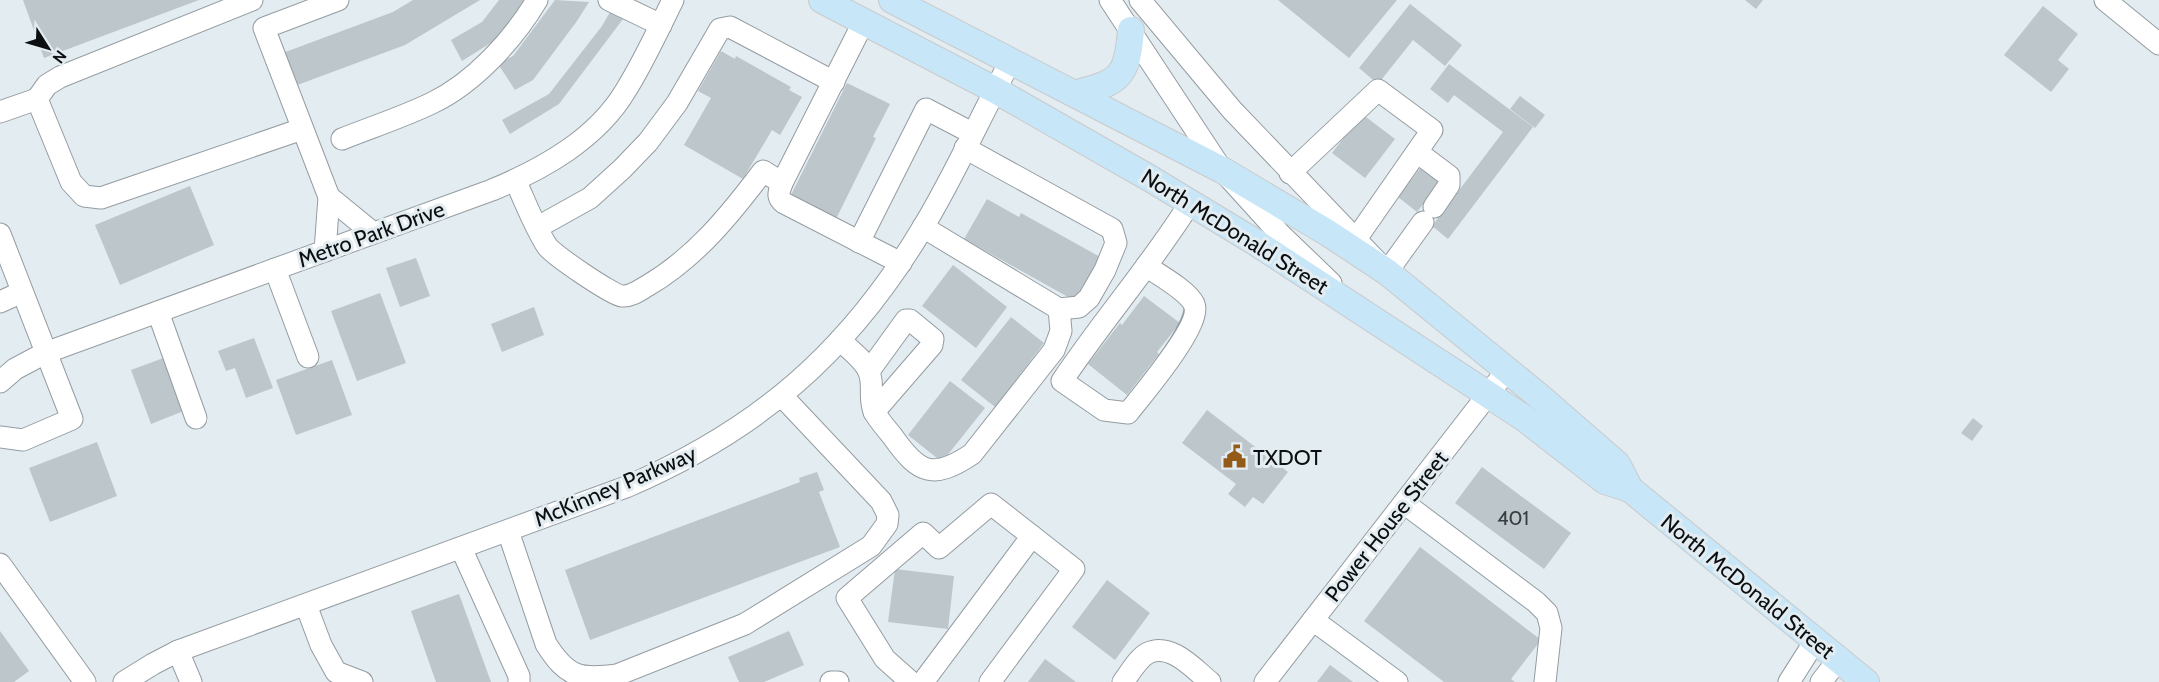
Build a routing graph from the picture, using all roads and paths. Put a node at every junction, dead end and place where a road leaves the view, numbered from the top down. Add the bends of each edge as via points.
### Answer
1 (252, 0) edge
2 (338, 0) edge
3 (537, 0) edge
4 (609, 0) edge
5 (673, 0) edge
6 (822, 0) edge
7 (892, 0) edge
8 (1110, 0) edge
9 (1140, 0) edge
10 (2105, 0) edge
11 (864, 21) junction
12 (661, 25) junction
13 (1131, 30) junction
14 (2159, 44) edge
15 (1011, 60) junction
16 (834, 82) junction
17 (995, 90) junction
18 (1077, 93) junction
19 (37, 99) junction
20 (0, 112) edge
21 (302, 129) junction
22 (342, 139) dead end
23 (969, 140) junction
24 (1417, 152) junction
25 (1222, 170) junction
26 (1290, 173) junction
27 (515, 180) junction
28 (782, 183) junction
29 (329, 196) junction
30 (1190, 203) junction
31 (538, 227) junction
32 (923, 227) junction
33 (373, 233) junction
34 (0, 234) edge
35 (1356, 239) junction
36 (859, 242) junction
37 (325, 251) junction
38 (901, 263) junction
39 (1146, 266) junction
40 (275, 269) junction
41 (1387, 273) junction
42 (22, 292) junction
43 (0, 302) edge
44 (1352, 304) junction
45 (1059, 309) junction
46 (158, 312) junction
47 (840, 340) junction
48 (45, 353) junction
49 (309, 357) dead end
50 (1507, 370) junction
51 (869, 371) junction
52 (0, 382) edge
53 (1488, 394) junction
54 (782, 396) junction
55 (874, 412) junction
56 (196, 418) dead end
57 (0, 437) edge
58 (1630, 489) junction
59 (1404, 503) junction
60 (508, 531) junction
61 (1032, 536) junction
62 (461, 548) junction
63 (0, 564) edge
64 (306, 604) junction
65 (1313, 620) junction
66 (1815, 641) junction
67 (178, 651) junction
68 (1838, 660) junction
69 (86, 682) edge
70 (124, 682) edge
71 (191, 682) edge
72 (362, 682) edge
73 (519, 682) edge
74 (831, 682) edge
75 (838, 682) edge
76 (911, 682) edge
77 (922, 682) edge
78 (990, 682) edge
79 (1123, 682) edge
80 (1210, 682) edge
81 (1265, 682) edge
82 (1397, 682) edge
83 (1545, 682) edge
84 (1789, 682) edge
85 (1821, 682) edge
86 (1866, 682) edge

1 - 19 street via 60,77
2 - 21 street via 264,28
3 - 22 street via 503,46 462,85 434,103
4 - 12 street
5 - 12 street, Metro Park Drive
6 - 11 main road, North McDonald Street
7 - 15 main road, North McDonald Street
8 - 13 street
9 - 26 street
10 - 14 street
11 - 16 street
11 - 17 main road, North McDonald Street
12 - 27 street, Metro Park Drive via 626,92 604,119 567,152
13 - 18 main road via 1128,58 1119,75 1106,85
13 - 25 street
15 - 17 street, McKinney Parkway
15 - 18 main road, North McDonald Street
16 - 28 street
16 - 31 street via 730,27 720,29 677,104 648,142 590,198
17 - 23 street, McKinney Parkway
17 - 30 main road, North McDonald Street
18 - 25 main road, North McDonald Street
19 - 20 street
19 - 21 street via 71,182 84,196 101,198
21 - 29 street
23 - 32 street, McKinney Parkway
23 - 36 street via 926,110
23 - 45 street via 1112,229 1116,243 1089,298 1079,308
24 - 26 street via 1432,130 1378,90
24 - 35 street
24 - 41 street via 1449,177 1449,185
25 - 41 main road, North McDonald Street via 1328,232
25 - 44 street
26 - 35 street
27 - 31 street
27 - 33 street, Metro Park Drive
28 - 31 street via 763,171 689,256 634,294 623,296 607,290 548,248
28 - 36 street via 780,200
29 - 33 street
29 - 37 street
30 - 39 street
30 - 44 main road, North McDonald Street
32 - 38 street, McKinney Parkway
32 - 45 street
33 - 37 street, Metro Park Drive
34 - 42 street
35 - 41 street
36 - 38 street
37 - 40 street, Metro Park Drive
38 - 47 street, McKinney Parkway
39 - 39 street via 1062,381 1104,410 1128,413 1188,333 1195,316 1194,304 1183,291
40 - 46 street, Metro Park Drive
40 - 49 street
41 - 50 main road, North McDonald Street
42 - 43 street
42 - 48 street
44 - 53 main road, North McDonald Street
45 - 55 street via 1061,331 1054,350 972,454 955,465 941,471 924,469 904,453
46 - 48 street, Metro Park Drive
46 - 56 street
47 - 51 street
47 - 54 street, McKinney Parkway
48 - 52 street, Metro Park Drive
48 - 57 street via 72,419 23,440
50 - 53 street, Power House Street
50 - 58 main road, North McDonald Street via 1617,464
51 - 55 street
51 - 55 street via 906,320 933,339
53 - 58 main road, North McDonald Street via 1605,481
53 - 59 street, Power House Street
54 - 60 street, McKinney Parkway via 715,442 659,472
54 - 60 street via 881,501 888,515 887,524 871,546 745,624 616,675 575,675 557,661 546,644
58 - 66 main road, North McDonald Street
59 - 65 street, Power House Street
59 - 83 street via 1547,613 1551,628
60 - 62 street, McKinney Parkway
61 - 76 street via 991,504 939,548 923,534 847,598 885,659
61 - 77 street
61 - 78 street via 1074,569
62 - 64 street, McKinney Parkway
62 - 73 street
63 - 69 street
64 - 67 street, McKinney Parkway
64 - 72 street via 336,672
65 - 81 street, Power House Street
65 - 82 street
66 - 68 main road, North McDonald Street
66 - 84 street
67 - 70 street, McKinney Parkway
67 - 71 street
68 - 85 street
68 - 86 main road, North McDonald Street
74 - 75 street
79 - 80 street via 1141,658 1163,650 1178,656

